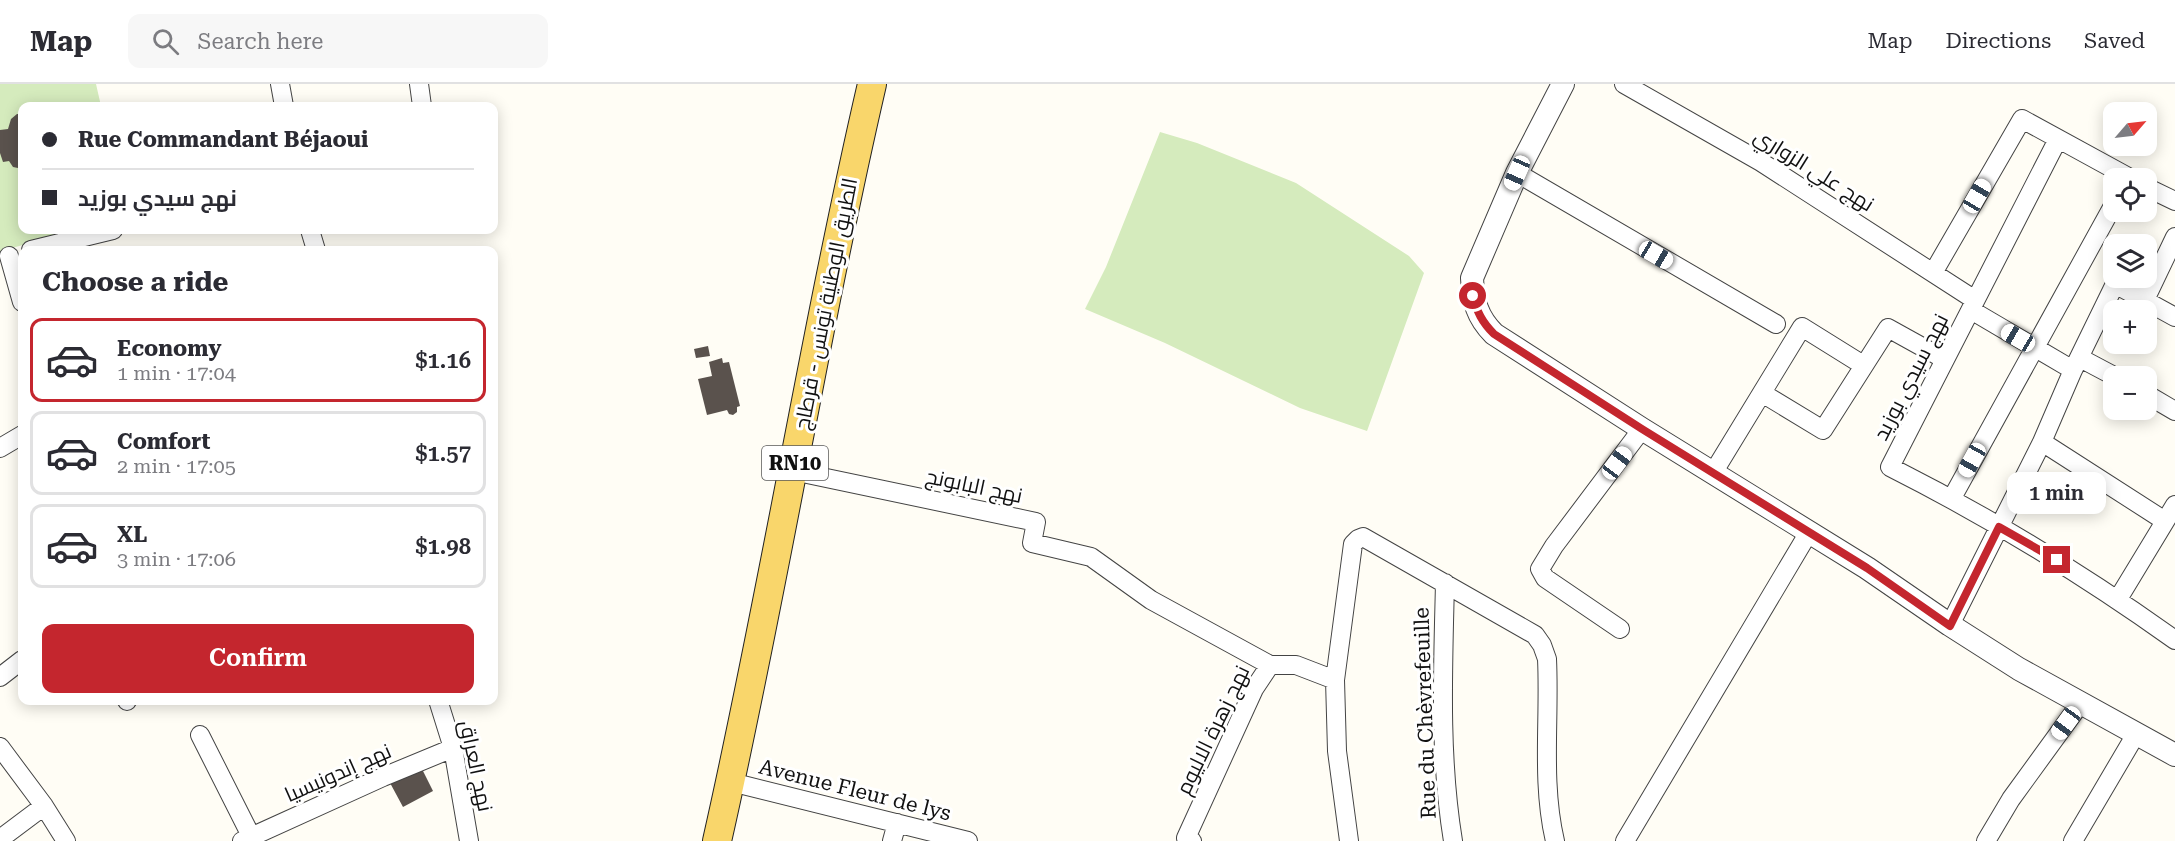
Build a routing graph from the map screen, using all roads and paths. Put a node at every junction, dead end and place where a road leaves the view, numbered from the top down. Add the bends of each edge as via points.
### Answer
1 (280, 84) edge
2 (419, 84) edge
3 (854, 84) edge
4 (872, 84) edge
5 (1563, 84) edge
6 (1624, 84) edge
7 (283, 102) edge
8 (421, 102) edge
9 (2058, 139) junction
10 (2110, 168) edge
11 (1517, 173) junction
12 (2157, 192) edge
13 (2175, 201) edge
14 (2104, 222) edge
15 (97, 234) edge
16 (2175, 237) edge
17 (47, 246) edge
18 (10, 256) edge
19 (1933, 273) junction
20 (18, 287) edge
21 (2107, 300) edge
22 (2145, 300) joint
23 (1973, 305) junction
24 (2157, 307) edge
25 (2103, 309) edge
26 (2175, 317) edge
27 (1776, 324) dead end
28 (2034, 347) junction
29 (1944, 359) junction
30 (2077, 364) junction
31 (1863, 365) junction
32 (2103, 372) edge
33 (1762, 393) junction
34 (2157, 400) edge
35 (2175, 411) edge
36 (1642, 429) junction
37 (18, 437) edge
38 (2042, 442) junction
39 (0, 448) edge
40 (793, 471) junction
41 (1713, 473) junction
42 (1952, 498) junction
43 (2175, 505) edge
44 (2165, 521) junction
45 (1999, 527) junction
46 (1809, 532) junction
47 (1445, 583) junction
48 (2118, 599) junction
49 (1950, 626) junction
50 (1620, 629) dead end
51 (2175, 640) edge
52 (18, 663) edge
53 (1270, 665) junction
54 (0, 677) edge
55 (1335, 680) junction
56 (2080, 704) junction
57 (440, 705) edge
58 (2136, 734) junction
59 (200, 735) dead end
60 (0, 747) edge
61 (453, 748) junction
62 (2175, 755) edge
63 (730, 782) junction
64 (44, 806) junction
65 (897, 823) junction
66 (246, 838) edge
67 (0, 839) edge
68 (66, 841) edge
69 (469, 841) edge
70 (700, 841) edge
71 (717, 841) edge
72 (892, 841) edge
73 (968, 841) edge
74 (1192, 841) edge
75 (1349, 841) edge
76 (1453, 841) edge
77 (1555, 841) edge
78 (1625, 841) edge
79 (1986, 841) edge
80 (2073, 841) edge

1 - 7 street
2 - 8 street
3 - 70 main road, الطريق الوطنية تونس - قرطاج / RN10
4 - 40 main road, الطريق الوطنية تونس - قرطاج / RN10
5 - 11 street
6 - 19 street, نهج علي الزواري via 1761,162
9 - 10 street
9 - 19 street via 2022,119
9 - 23 street, نهج سيدي بوزيد
11 - 27 street
11 - 36 street via 1472,278 1478,313 1494,334
12 - 13 street
14 - 28 street
15 - 17 street
16 - 22 street
18 - 20 street
19 - 23 street, نهج علي الزواري
21 - 22 street via 2115,284
23 - 28 street, نهج علي الزواري
23 - 29 street, نهج سيدي بوزيد
24 - 26 street
25 - 30 street
28 - 30 street, نهج علي الزواري
28 - 42 street
29 - 31 street via 1888,328
29 - 42 street, نهج سيدي بوزيد via 1890,467
30 - 32 street, نهج علي الزواري
30 - 38 street
31 - 33 street via 1823,430
31 - 33 street via 1802,327
33 - 41 street
34 - 35 street
36 - 41 street
36 - 50 street via 1540,569 1545,578
37 - 39 street
38 - 44 street
38 - 45 street
40 - 53 street, نهج البابونج via 1036,522 1032,543 1091,557 1151,600
40 - 63 main road, الطريق الوطنية تونس - قرطاج / RN10
41 - 46 street
42 - 45 street, نهج سيدي بوزيد
43 - 44 street
44 - 48 street
45 - 48 street, نهج سيدي بوزيد
45 - 49 street
46 - 49 street
46 - 78 street
47 - 55 street via 1363,537 1358,539 1353,544
47 - 76 street, Rue du Chèvrefeuille via 1446,798
47 - 77 street via 1535,635 1542,645 1547,659 1548,786
48 - 51 street, نهج سيدي بوزيد
49 - 56 street
52 - 54 street
53 - 55 street, نهج زهرة الاليوم via 1296,665
53 - 74 street, نهج زهرة الاليوم via 1254,689 1186,838
55 - 75 street via 1337,751
56 - 58 street
56 - 79 street via 2011,799
57 - 61 street, نهج العراق
58 - 62 street
58 - 80 street
59 - 66 street
60 - 64 street
61 - 66 street, نهج إندونيسيا
61 - 69 street, نهج العراق
63 - 65 street, Avenue Fleur de lys
63 - 71 main road, الطريق الوطنية تونس - قرطاج / RN10
64 - 67 street
64 - 68 street
65 - 72 street
65 - 73 street, Avenue Fleur de lys

